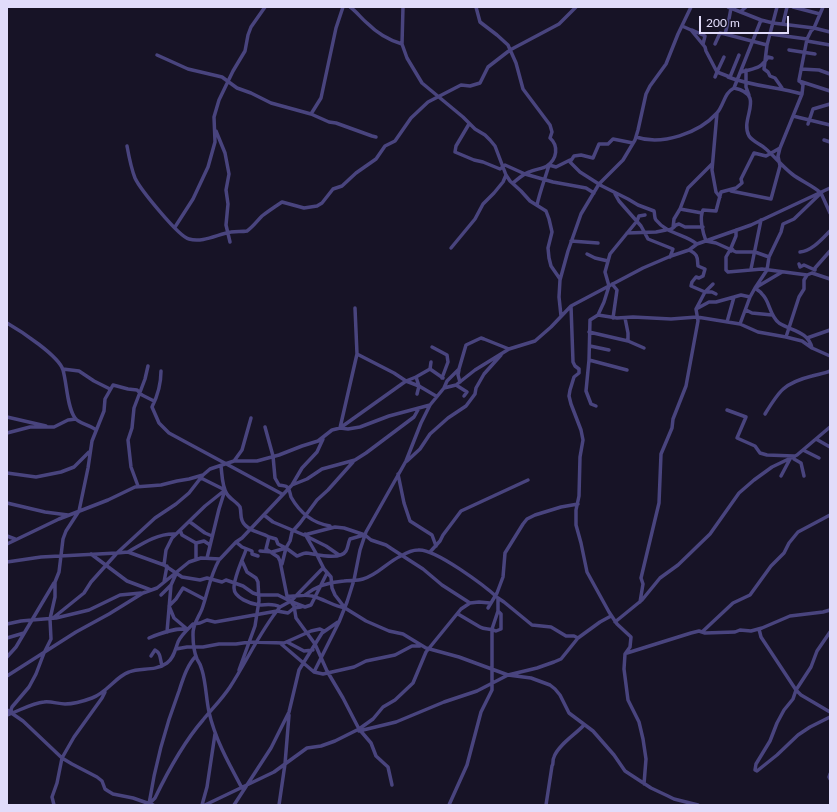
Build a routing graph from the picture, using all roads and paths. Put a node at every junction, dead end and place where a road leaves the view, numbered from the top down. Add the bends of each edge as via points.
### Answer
1 (265, 7) edge
2 (343, 7) edge
3 (350, 7) edge
4 (403, 7) edge
5 (476, 7) edge
6 (576, 7) edge
7 (691, 7) edge
8 (729, 7) edge
9 (746, 7) edge
10 (777, 7) edge
11 (787, 7) edge
12 (793, 7) edge
13 (822, 7) edge
14 (736, 8) edge
15 (808, 8) edge
16 (740, 12) junction
17 (820, 14) junction
18 (761, 20) junction
19 (773, 23) junction
20 (783, 24) junction
21 (682, 26) junction
22 (814, 28) junction
23 (691, 30) junction
24 (828, 32) edge
25 (725, 34) junction
26 (770, 34) junction
27 (830, 36) edge
28 (807, 40) junction
29 (752, 42) junction
30 (402, 44) junction
31 (703, 44) junction
32 (715, 44) dead end
33 (767, 45) junction
34 (830, 45) edge
35 (510, 50) junction
36 (789, 50) dead end
37 (804, 54) junction
38 (815, 54) dead end
39 (157, 55) dead end
40 (738, 55) dead end
41 (724, 57) dead end
42 (772, 58) dead end
43 (764, 63) junction
44 (801, 68) junction
45 (746, 70) junction
46 (717, 72) junction
47 (741, 72) junction
48 (830, 74) edge
49 (728, 76) junction
50 (715, 77) dead end
51 (799, 80) junction
52 (228, 81) junction
53 (738, 81) junction
54 (746, 82) junction
55 (734, 88) junction
56 (782, 88) junction
57 (830, 91) edge
58 (802, 94) junction
59 (749, 95) junction
60 (438, 97) junction
61 (830, 104) edge
62 (717, 112) junction
63 (311, 114) junction
64 (793, 116) junction
65 (809, 120) junction
66 (469, 124) junction
67 (808, 124) dead end
68 (830, 125) edge
69 (214, 128) junction
70 (376, 137) dead end
71 (636, 137) junction
72 (824, 140) dead end
73 (830, 142) edge
74 (633, 143) junction
75 (127, 146) dead end
76 (780, 148) junction
77 (770, 154) junction
78 (570, 160) junction
79 (778, 162) junction
80 (713, 164) junction
81 (549, 165) junction
82 (503, 168) junction
83 (525, 174) junction
84 (506, 175) junction
85 (545, 180) junction
86 (514, 183) junction
87 (599, 184) junction
88 (830, 188) edge
89 (730, 190) junction
90 (594, 193) junction
91 (821, 193) junction
92 (615, 194) junction
93 (720, 197) junction
94 (537, 205) junction
95 (680, 209) junction
96 (702, 213) junction
97 (830, 213) edge
98 (646, 215) dead end
99 (761, 220) junction
100 (637, 221) junction
101 (175, 227) junction
102 (703, 227) junction
103 (669, 229) junction
104 (736, 230) junction
105 (830, 231) edge
106 (228, 233) junction
107 (627, 233) junction
108 (644, 233) junction
109 (571, 241) junction
110 (230, 242) dead end
111 (706, 242) junction
112 (598, 243) dead end
113 (697, 244) junction
114 (451, 248) dead end
115 (689, 250) junction
116 (830, 251) edge
117 (736, 252) junction
118 (755, 252) junction
119 (800, 252) dead end
120 (587, 254) dead end
121 (670, 257) junction
122 (769, 257) junction
123 (608, 261) junction
124 (799, 264) dead end
125 (809, 268) junction
126 (751, 269) junction
127 (767, 270) junction
128 (782, 272) junction
129 (808, 274) junction
130 (830, 278) edge
131 (560, 280) junction
132 (713, 284) dead end
133 (610, 285) junction
134 (755, 288) junction
135 (705, 292) junction
136 (716, 294) dead end
137 (734, 297) junction
138 (750, 297) junction
139 (571, 306) junction
140 (354, 308) dead end
141 (696, 309) junction
142 (746, 310) junction
143 (598, 315) junction
144 (772, 315) junction
145 (561, 316) junction
146 (697, 317) junction
147 (613, 318) junction
148 (626, 318) junction
149 (727, 322) junction
150 (7, 324) edge
151 (740, 324) junction
152 (789, 328) junction
153 (830, 330) edge
154 (589, 332) junction
155 (786, 337) junction
156 (807, 338) junction
157 (628, 340) junction
158 (590, 346) junction
159 (432, 347) dead end
160 (644, 348) dead end
161 (812, 348) junction
162 (509, 349) junction
163 (609, 350) dead end
164 (503, 353) junction
165 (356, 354) junction
166 (830, 356) edge
167 (589, 360) junction
168 (430, 362) dead end
169 (148, 366) dead end
170 (63, 369) junction
171 (430, 369) junction
172 (459, 369) junction
173 (160, 370) dead end
174 (626, 370) dead end
175 (830, 371) edge
176 (416, 377) junction
177 (442, 378) junction
178 (406, 381) junction
179 (447, 381) junction
180 (460, 382) junction
181 (420, 386) junction
182 (454, 386) junction
183 (444, 388) junction
184 (110, 389) junction
185 (449, 391) dead end
186 (140, 393) junction
187 (417, 394) dead end
188 (436, 396) junction
189 (464, 396) dead end
190 (154, 401) junction
191 (430, 405) junction
192 (596, 406) dead end
193 (419, 408) junction
194 (727, 410) dead end
195 (765, 414) dead end
196 (7, 417) edge
197 (251, 418) dead end
198 (76, 419) junction
199 (53, 427) junction
200 (265, 427) dead end
201 (830, 427) edge
202 (340, 428) junction
203 (96, 430) junction
204 (7, 432) edge
205 (324, 438) junction
206 (816, 439) junction
207 (830, 447) edge
208 (804, 450) junction
209 (90, 452) junction
210 (273, 456) junction
211 (793, 457) junction
212 (820, 458) dead end
213 (355, 460) junction
214 (406, 461) junction
215 (234, 462) junction
216 (226, 464) junction
217 (221, 466) junction
218 (7, 472) edge
219 (398, 474) junction
220 (781, 476) dead end
221 (804, 476) dead end
222 (202, 477) junction
223 (528, 480) dead end
224 (292, 485) junction
225 (138, 486) junction
226 (288, 488) junction
227 (225, 490) junction
228 (282, 494) junction
229 (7, 503) edge
230 (578, 504) junction
231 (79, 511) junction
232 (69, 515) junction
233 (264, 515) junction
234 (830, 515) edge
235 (305, 516) junction
236 (190, 522) junction
237 (332, 527) junction
238 (250, 529) junction
239 (180, 530) junction
240 (293, 531) junction
241 (176, 534) junction
242 (306, 535) junction
243 (365, 535) junction
244 (7, 536) edge
245 (212, 536) junction
246 (269, 538) junction
247 (15, 539) junction
248 (236, 542) junction
249 (196, 543) junction
250 (7, 544) edge
251 (210, 545) junction
252 (436, 546) junction
253 (286, 548) junction
254 (246, 550) junction
255 (260, 551) dead end
256 (269, 551) junction
257 (128, 552) junction
258 (430, 552) junction
259 (117, 553) junction
260 (91, 554) junction
261 (339, 554) junction
262 (402, 555) junction
263 (61, 556) junction
264 (258, 556) dead end
265 (317, 556) junction
266 (207, 558) junction
267 (196, 559) junction
268 (219, 560) junction
269 (242, 561) junction
270 (7, 562) edge
271 (106, 565) junction
272 (166, 565) junction
273 (281, 565) junction
274 (323, 568) junction
275 (177, 573) junction
276 (327, 573) junction
277 (210, 578) junction
278 (354, 580) junction
279 (55, 582) junction
280 (164, 582) junction
281 (332, 582) junction
282 (235, 583) junction
283 (171, 586) junction
284 (320, 587) junction
285 (150, 590) junction
286 (144, 593) junction
287 (161, 595) dead end
288 (259, 595) junction
289 (305, 595) junction
290 (287, 596) junction
291 (296, 596) junction
292 (316, 597) junction
293 (497, 597) junction
294 (204, 599) junction
295 (292, 602) junction
296 (640, 602) junction
297 (470, 603) junction
298 (490, 603) junction
299 (258, 605) junction
300 (169, 606) junction
301 (280, 607) junction
302 (301, 607) junction
303 (294, 608) junction
304 (345, 608) junction
305 (488, 608) dead end
306 (830, 610) edge
307 (277, 611) junction
308 (498, 611) junction
309 (458, 614) junction
310 (257, 615) junction
311 (611, 616) junction
312 (51, 619) junction
313 (32, 620) junction
314 (339, 622) junction
315 (615, 622) junction
316 (195, 623) junction
317 (7, 624) edge
318 (187, 629) junction
319 (492, 629) junction
320 (759, 629) junction
321 (324, 631) junction
322 (167, 632) junction
323 (702, 632) junction
324 (830, 632) edge
325 (24, 633) junction
326 (306, 633) junction
327 (7, 638) edge
328 (149, 638) dead end
329 (578, 638) junction
330 (250, 642) junction
331 (257, 642) junction
332 (287, 642) junction
333 (280, 643) junction
334 (315, 644) junction
335 (422, 646) junction
336 (195, 647) junction
337 (153, 648) dead end
338 (176, 649) junction
339 (430, 649) junction
340 (312, 650) junction
341 (44, 653) junction
342 (626, 653) junction
343 (160, 654) junction
344 (151, 656) dead end
345 (196, 656) junction
346 (7, 657) edge
347 (321, 657) junction
348 (304, 663) junction
349 (162, 666) junction
350 (493, 669) junction
351 (314, 672) junction
352 (328, 673) junction
353 (238, 674) junction
354 (508, 675) junction
355 (7, 676) edge
356 (492, 683) junction
357 (796, 690) junction
358 (105, 692) junction
359 (7, 710) edge
360 (289, 712) junction
361 (830, 712) edge
362 (209, 713) junction
363 (12, 714) junction
364 (7, 715) edge
365 (830, 717) edge
366 (584, 725) junction
367 (359, 729) junction
368 (215, 733) junction
369 (62, 758) junction
370 (285, 764) junction
371 (830, 774) edge
372 (830, 780) edge
373 (644, 784) junction
374 (392, 785) dead end
375 (243, 788) junction
376 (54, 805) edge
377 (150, 805) edge
378 (202, 805) edge
379 (205, 805) edge
380 (234, 805) edge
381 (279, 805) edge
382 (449, 805) edge
383 (546, 805) edge
384 (698, 805) edge

1 - 52 street via 251,27 245,51
2 - 63 street via 321,98
3 - 30 street via 392,42
4 - 30 street
5 - 35 street via 480,22 505,41
6 - 35 street via 560,24
7 - 21 street
8 - 14 street
8 - 25 street
9 - 16 street
10 - 19 street
11 - 20 street
12 - 15 street
13 - 17 street
14 - 16 street
15 - 17 street
16 - 18 street
17 - 22 street
18 - 19 street
18 - 29 street
19 - 20 street
19 - 26 street
20 - 22 street
21 - 23 street
21 - 71 street via 666,64 646,94
22 - 24 street
22 - 28 street
23 - 31 street
23 - 31 street via 706,36
24 - 27 street
25 - 29 street
25 - 32 street via 720,33
26 - 28 street
26 - 33 street
28 - 34 street
28 - 37 street
29 - 33 street
29 - 47 street
30 - 60 street via 422,83
31 - 46 street
33 - 43 street
35 - 60 street via 488,67 480,84 461,85
35 - 81 street via 523,89 550,125 550,138 555,142 556,151
36 - 37 street
37 - 38 street
37 - 44 street
39 - 52 street via 184,67 218,75
40 - 49 street via 731,75
41 - 46 street
42 - 43 street via 768,57
43 - 45 street
43 - 56 street via 764,69
44 - 48 street
44 - 51 street
45 - 47 street
45 - 54 street
46 - 49 street
46 - 50 street
47 - 53 street
49 - 53 street
51 - 57 street
51 - 58 street via 804,86
52 - 63 street via 271,103
52 - 69 street via 216,108
53 - 54 street
53 - 55 street
54 - 56 street
54 - 59 street
55 - 59 street
55 - 62 street via 729,90
56 - 58 street
58 - 64 street
59 - 77 street via 748,131 750,136
60 - 66 street
60 - 106 street via 428,102 411,118 395,141 384,146 376,159 342,186 333,189 322,203 304,208 282,202 246,231
61 - 65 street via 813,109
62 - 71 street via 693,131 679,136 650,140
62 - 80 street
63 - 70 street
64 - 65 street
64 - 76 street
65 - 67 street
65 - 68 street
66 - 82 street via 495,146
66 - 82 street via 455,152 494,168
69 - 101 street via 215,142 208,167 193,199
69 - 106 street via 225,153 229,174 226,190
71 - 74 street
72 - 73 street
74 - 78 street via 613,139 608,144 599,144 594,158 581,155
74 - 87 street via 623,160
75 - 101 street via 136,180 145,194
76 - 77 street
76 - 79 street
77 - 79 street
77 - 89 street via 766,156 754,152 740,179 742,183
78 - 81 street via 556,167
78 - 87 street via 580,172
79 - 89 street via 780,166 770,199
79 - 91 street
80 - 93 street via 714,184
80 - 95 street via 688,188
81 - 83 street
81 - 85 street
82 - 83 street via 505,165
82 - 84 street
83 - 85 street
83 - 86 street
84 - 86 street
84 - 114 street
85 - 90 street via 586,188
85 - 94 street via 540,189
86 - 94 street
87 - 90 street
87 - 92 street
88 - 91 street
89 - 93 street via 721,192
90 - 109 street via 583,210
91 - 97 street
91 - 99 street
91 - 122 street via 794,219 783,224
92 - 100 street
92 - 103 street via 654,211 655,219
93 - 96 street via 716,211 704,210
94 - 131 street via 546,211 549,219 552,232 548,248 549,258
95 - 96 street
95 - 103 street
96 - 102 street via 700,221
98 - 100 street via 639,216
99 - 104 street
99 - 118 street
100 - 107 street
100 - 108 street
101 - 106 street via 188,239 196,240
102 - 103 street via 685,227 679,224
102 - 111 street
103 - 108 street
103 - 113 street
104 - 111 street
104 - 117 street via 731,248
105 - 119 street via 822,240
106 - 110 street
107 - 108 street
107 - 123 street via 610,254
108 - 121 street via 648,239 673,249
109 - 112 street
109 - 131 street
111 - 113 street
111 - 117 street via 716,243
113 - 115 street
115 - 121 street
115 - 135 street via 697,255 699,267 705,269 703,276 696,277 691,286
116 - 125 street via 815,270
117 - 118 street
117 - 126 street via 730,250 726,256 726,271
118 - 122 street
118 - 126 street
120 - 123 street
121 - 133 street
122 - 127 street
123 - 133 street via 605,272
124 - 125 street via 800,267 804,265
125 - 129 street
126 - 127 street
127 - 128 street
127 - 134 street
128 - 129 street
128 - 134 street
129 - 130 street
129 - 152 street
131 - 145 street
132 - 135 street
133 - 139 street
133 - 143 street
133 - 147 street via 617,290
134 - 138 street
134 - 144 street via 763,294
135 - 136 street
135 - 141 street
137 - 138 street
137 - 141 street via 709,302
137 - 149 street
138 - 142 street
139 - 145 street
139 - 230 street via 574,362 579,373 574,377 569,396 583,440
140 - 165 street
141 - 146 street
142 - 144 street
142 - 151 street
143 - 147 street
143 - 154 street via 590,320
144 - 152 street
145 - 162 street via 535,341
146 - 148 street
146 - 149 street
146 - 296 street via 686,386 661,454 659,503 641,578 643,584
147 - 148 street
148 - 157 street
149 - 151 street
150 - 170 street via 30,337 59,361
151 - 155 street via 758,332
152 - 155 street
152 - 156 street
153 - 156 street
154 - 157 street
154 - 158 street
155 - 161 street via 802,341
156 - 161 street
157 - 160 street
158 - 163 street
158 - 167 street
159 - 177 street via 447,355 448,362
161 - 166 street
162 - 164 street
162 - 172 street via 481,338 466,345
164 - 180 street
164 - 214 street via 484,374 466,406 430,434 420,449
165 - 178 street
165 - 202 street
167 - 174 street
167 - 192 street via 586,392 591,404
168 - 171 street
169 - 186 street
170 - 184 street via 79,371
170 - 198 street via 71,409
171 - 176 street
171 - 177 street
172 - 179 street
172 - 180 street
173 - 190 street via 159,391
175 - 195 street via 798,380 787,386 773,399
176 - 178 street
176 - 181 street
177 - 179 street
178 - 181 street
178 - 202 street
179 - 183 street
180 - 182 street
181 - 187 street
181 - 188 street
182 - 183 street
182 - 185 street
182 - 189 street via 467,392
183 - 188 street
184 - 186 street via 113,385 137,390
184 - 203 street
186 - 190 street
186 - 225 street via 134,408 128,440 131,467
188 - 191 street
190 - 216 street via 152,407 159,422 169,433
191 - 193 street
191 - 214 street
193 - 202 street via 360,427
193 - 213 street via 414,417
194 - 211 street via 746,417 736,438 755,446 760,453
196 - 199 street
197 - 215 street via 242,450
198 - 199 street
198 - 203 street
199 - 204 street via 30,427
200 - 210 street
201 - 206 street
202 - 205 street via 332,430
203 - 209 street
205 - 210 street
205 - 224 street via 317,452 302,468
206 - 207 street
206 - 208 street
208 - 211 street
208 - 212 street
209 - 218 street via 74,467 61,472 36,477
209 - 231 street
210 - 215 street via 257,461
210 - 226 street via 275,478 279,485
211 - 220 street
211 - 221 street via 801,463
211 - 296 street via 772,467 739,493 710,534 678,565 660,578
213 - 224 street via 322,469 308,479
213 - 235 street
214 - 219 street
215 - 216 street
216 - 217 street
216 - 228 street
217 - 222 street via 210,470
217 - 227 street
219 - 243 street
219 - 252 street via 410,521 432,535
222 - 225 street via 161,485
222 - 227 street
222 - 259 street via 189,493 154,518
223 - 252 street via 461,511
224 - 226 street
225 - 231 street
226 - 228 street
226 - 235 street
227 - 236 street
227 - 238 street via 240,507 241,520
227 - 245 street
228 - 233 street
229 - 232 street
230 - 293 street via 527,519 505,553 503,577
230 - 311 street via 576,525 587,572
231 - 232 street
231 - 263 street via 66,532
232 - 247 street
233 - 238 street
233 - 240 street
234 - 323 street via 798,532 750,595 733,603
235 - 237 street via 314,522
235 - 240 street
236 - 239 street
236 - 245 street via 205,534
237 - 242 street
237 - 243 street
238 - 246 street
238 - 248 street
239 - 241 street
239 - 249 street via 182,535
240 - 242 street
240 - 253 street
241 - 257 street via 156,537
241 - 272 street via 166,550
242 - 261 street
242 - 265 street
243 - 261 street via 350,539 346,551
243 - 262 street
243 - 278 street
244 - 247 street
245 - 251 street
246 - 253 street via 276,539 278,544
246 - 256 street via 265,547
247 - 250 street
248 - 254 street
248 - 268 street
249 - 251 street via 204,541
249 - 267 street
251 - 266 street
252 - 258 street
253 - 256 street
253 - 265 street via 297,556 306,553
253 - 273 street
254 - 264 street
254 - 269 street
255 - 256 street
256 - 273 street via 278,557
257 - 259 street
257 - 272 street
258 - 262 street via 420,549
258 - 293 street via 473,578
259 - 260 street
259 - 271 street
260 - 263 street
260 - 271 street
261 - 265 street
262 - 278 street via 378,573
262 - 297 street
263 - 270 street
263 - 279 street
265 - 274 street
266 - 267 street
266 - 268 street
267 - 275 street
268 - 277 street
269 - 282 street
269 - 288 street via 247,572 256,578
271 - 285 street via 127,581
271 - 312 street via 84,592
272 - 275 street
272 - 280 street
273 - 290 street
274 - 276 street
274 - 291 street
275 - 277 street via 200,580
275 - 280 street
275 - 283 street
276 - 281 street
276 - 284 street
277 - 282 street
277 - 294 street
278 - 281 street
278 - 304 street
279 - 312 street
279 - 313 street
280 - 285 street
281 - 284 street
281 - 304 street via 335,595
282 - 288 street
282 - 299 street via 234,590 240,598
283 - 287 street
283 - 300 street
284 - 289 street
284 - 292 street
285 - 286 street
286 - 312 street via 120,595 89,610
286 - 341 street
288 - 295 street via 278,595
288 - 299 street
289 - 291 street
289 - 292 street
290 - 291 street
290 - 295 street
291 - 295 street
292 - 302 street via 311,605
292 - 304 street
293 - 298 street
293 - 308 street
293 - 329 street via 532,625 550,627 566,636
294 - 300 street via 183,588
294 - 316 street
295 - 301 street
295 - 302 street
295 - 303 street
296 - 315 street
297 - 298 street
297 - 309 street
298 - 305 street
299 - 301 street via 272,604
299 - 310 street
300 - 318 street via 174,618
300 - 322 street
301 - 307 street
302 - 303 street
303 - 307 street via 288,613
303 - 326 street via 296,618
304 - 314 street
304 - 335 street via 366,621 403,634
306 - 320 street via 790,616
307 - 310 street
307 - 331 street
308 - 319 street
308 - 319 street via 501,614 501,629 496,632
309 - 319 street via 480,628
309 - 339 street
310 - 316 street
310 - 330 street
311 - 315 street
311 - 329 street
312 - 313 street
312 - 341 street via 51,639
313 - 317 street
313 - 325 street
314 - 321 street
314 - 347 street
315 - 342 street via 631,637 630,647
316 - 318 street
316 - 336 street
318 - 322 street
318 - 338 street
319 - 350 street
320 - 323 street
320 - 357 street via 761,637
321 - 326 street via 317,629
321 - 334 street
322 - 328 street
323 - 342 street
324 - 357 street
325 - 327 street
325 - 346 street
326 - 332 street
326 - 334 street
329 - 354 street via 561,659
330 - 331 street
330 - 336 street
330 - 353 street
331 - 333 street
331 - 353 street
332 - 333 street
332 - 340 street via 304,651
333 - 348 street
334 - 340 street
334 - 347 street
335 - 339 street
335 - 352 street via 412,646 395,655
336 - 338 street
336 - 345 street
337 - 343 street
338 - 349 street via 170,660
339 - 350 street via 459,656
339 - 367 street via 410,688
340 - 347 street
340 - 348 street
341 - 355 street
341 - 363 street via 29,687 12,707
342 - 373 street via 624,669 627,694 642,733 646,759
343 - 344 street via 155,650
343 - 349 street
345 - 362 street via 203,671
345 - 377 street via 182,683 165,733 154,775
347 - 351 street
347 - 352 street
348 - 351 street
348 - 360 street via 299,670
349 - 358 street via 127,672
350 - 354 street
350 - 356 street
351 - 352 street
352 - 367 street
353 - 362 street
354 - 356 street
354 - 366 street via 531,678 550,685 560,695 569,713
356 - 367 street via 396,722
356 - 382 street via 492,690 481,712 467,765
357 - 361 street
357 - 365 street via 755,770 777,755 798,735
358 - 363 street via 71,704 40,702
358 - 369 street
359 - 363 street
360 - 370 street
360 - 375 street via 271,748
362 - 368 street
362 - 377 street via 186,743
363 - 364 street
363 - 369 street via 18,716
366 - 373 street via 598,736 625,771
366 - 383 street via 554,756
367 - 370 street via 325,744 307,748
367 - 374 street via 371,744 376,756 388,767
368 - 375 street
368 - 378 street
369 - 376 street via 52,797
369 - 377 street via 97,777 108,792
370 - 375 street
370 - 381 street
371 - 372 street
373 - 384 street via 674,799
375 - 379 street
375 - 380 street

